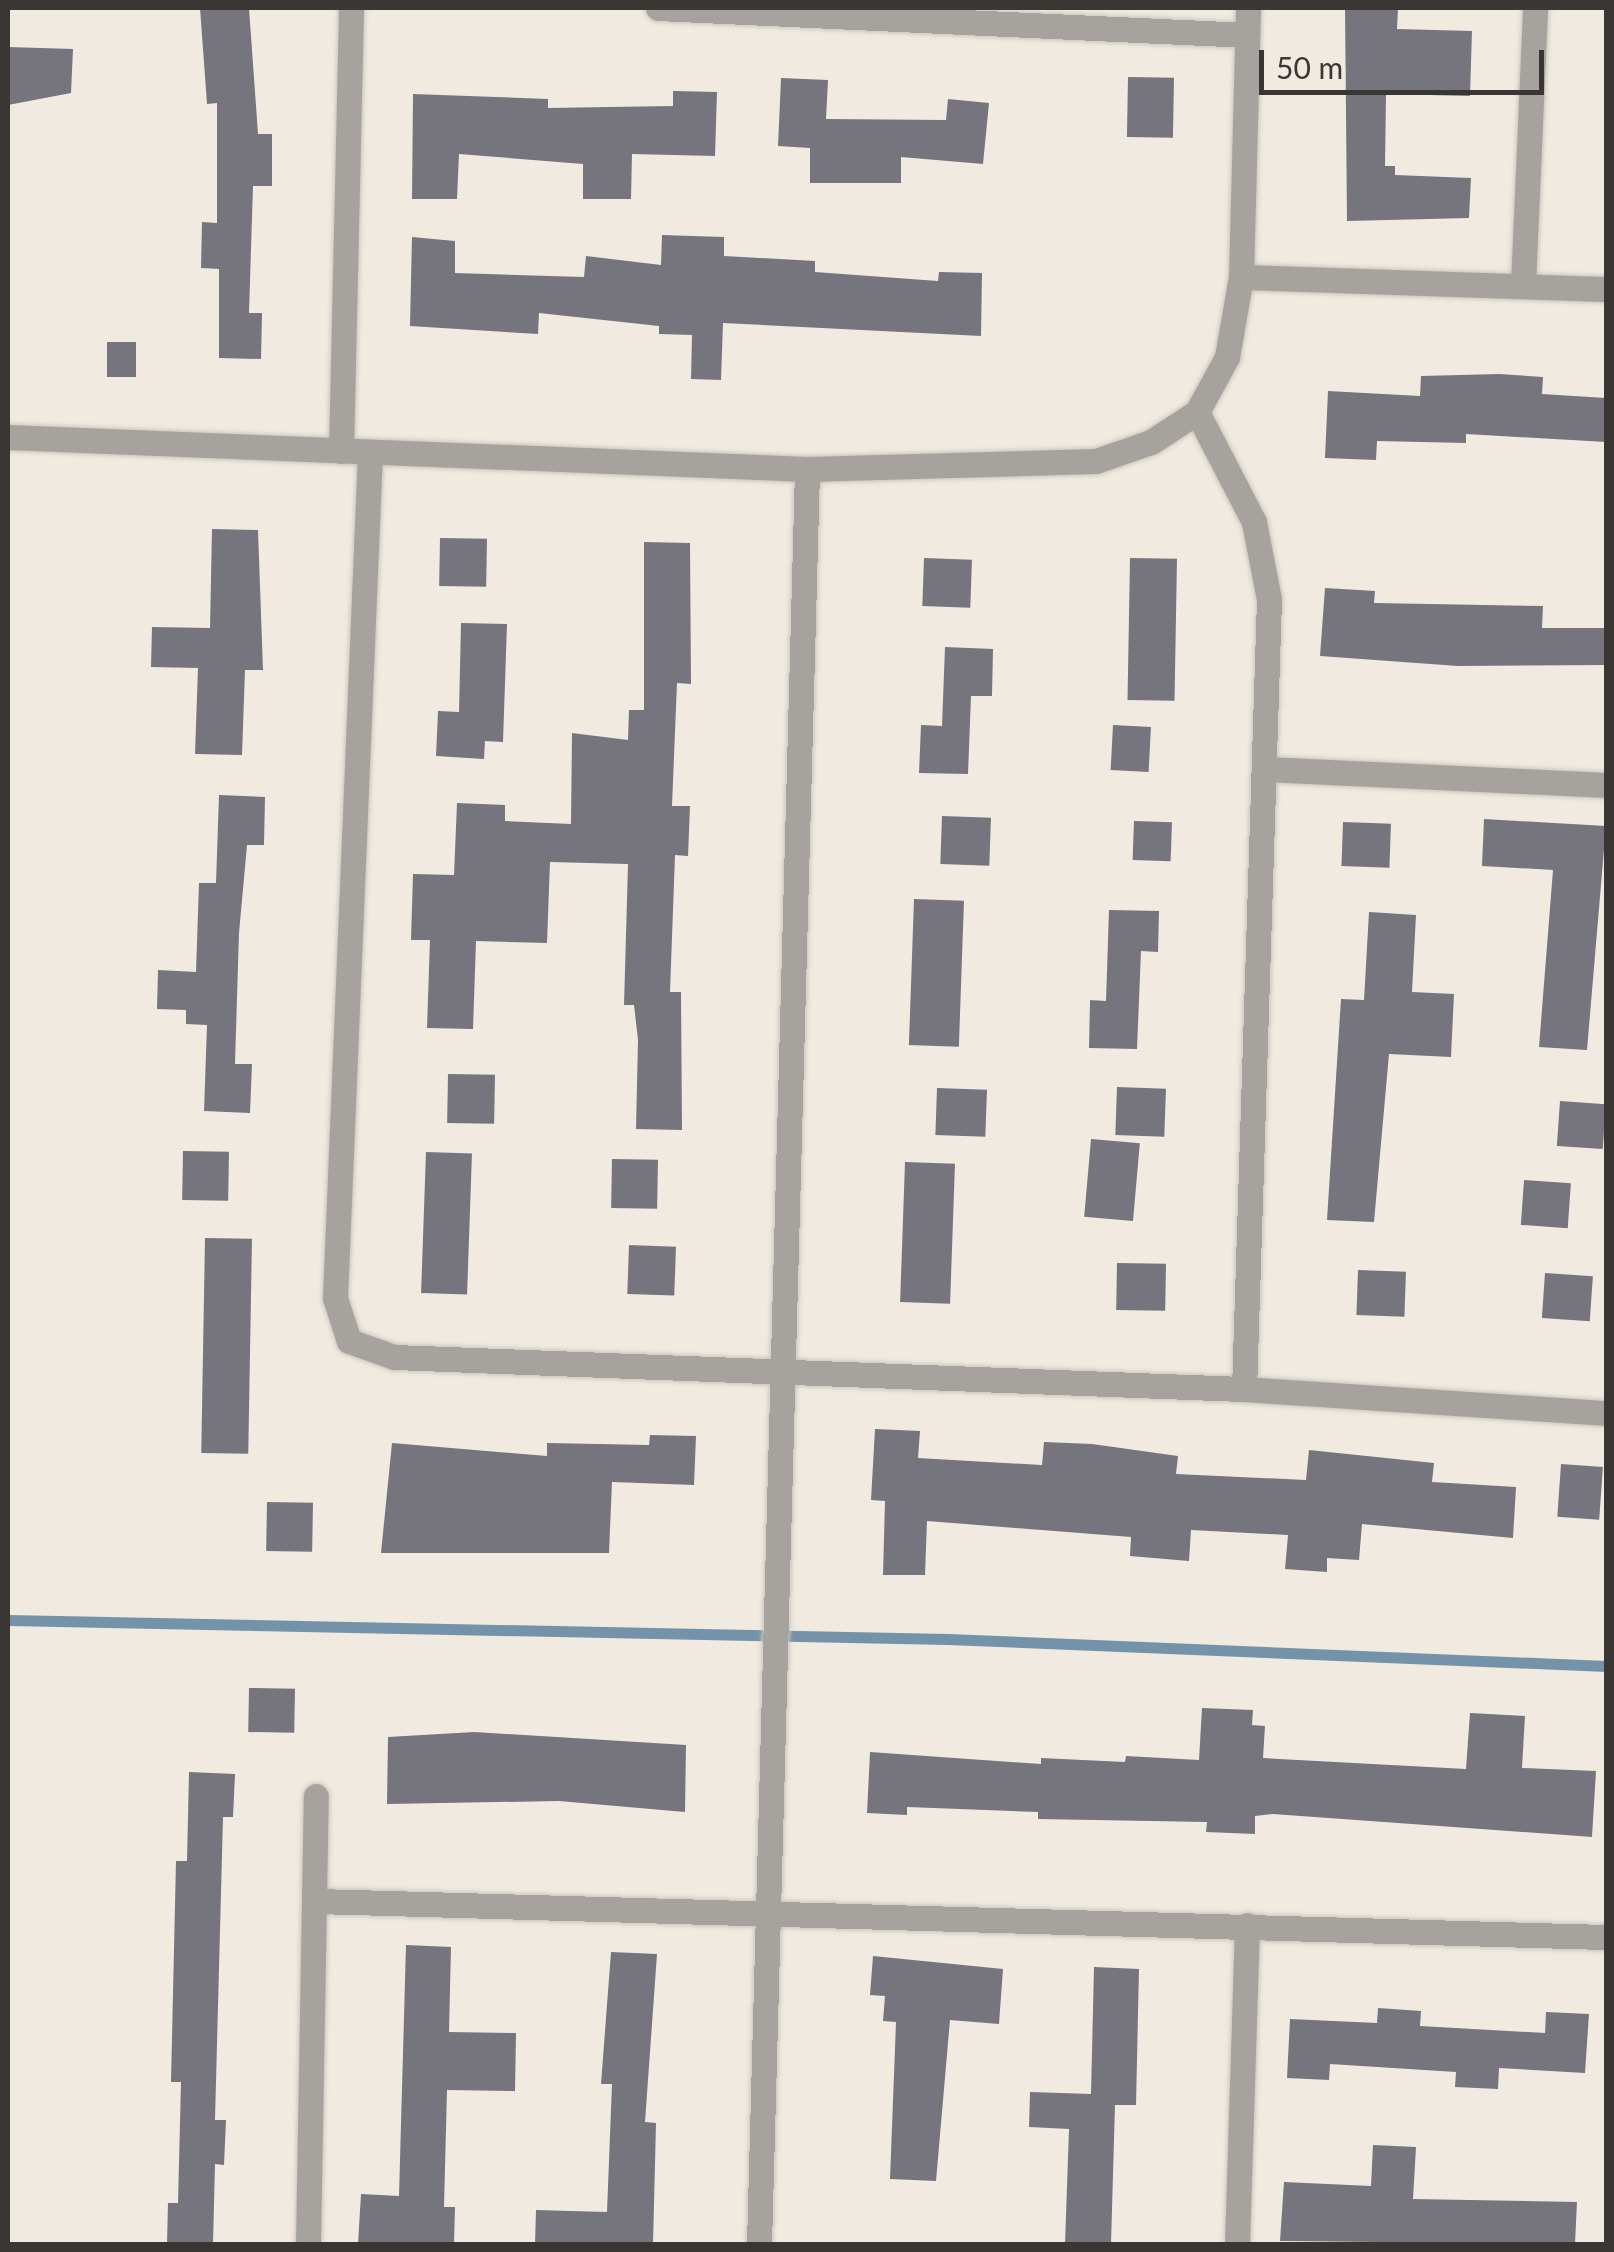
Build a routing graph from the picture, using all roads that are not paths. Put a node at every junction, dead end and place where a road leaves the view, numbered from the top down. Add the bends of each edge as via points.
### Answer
1 (351, 8) edge
2 (658, 8) edge
3 (1248, 8) edge
4 (1535, 8) edge
5 (820, 12) edge
6 (1248, 35) junction
7 (1241, 276) junction
8 (1523, 285) junction
9 (1606, 289) edge
10 (1197, 412) junction
11 (8, 437) edge
12 (341, 452) junction
13 (370, 452) junction
14 (807, 469) junction
15 (1266, 770) junction
16 (1606, 786) edge
17 (779, 1372) junction
18 (1244, 1390) junction
19 (1606, 1413) edge
20 (316, 1796) dead end
21 (316, 1901) junction
22 (763, 1912) junction
23 (1247, 1924) junction
24 (1606, 1937) edge
25 (308, 2244) edge
26 (759, 2244) edge
27 (1237, 2244) edge

1 - 12 street
2 - 5 street
3 - 6 street
4 - 8 street
5 - 6 street
6 - 7 street
7 - 8 street
7 - 10 street via 1227,357
8 - 9 street
10 - 14 street via 1151,442 1096,461
10 - 15 street via 1254,522 1269,599
11 - 12 street
12 - 13 street
13 - 14 street
13 - 17 street via 335,1298 350,1341 394,1357
14 - 17 street
15 - 16 street
15 - 18 street
17 - 18 street
17 - 22 street
18 - 19 street
20 - 21 street
21 - 22 street
21 - 25 street
22 - 23 street
22 - 26 street
23 - 24 street
23 - 27 street

